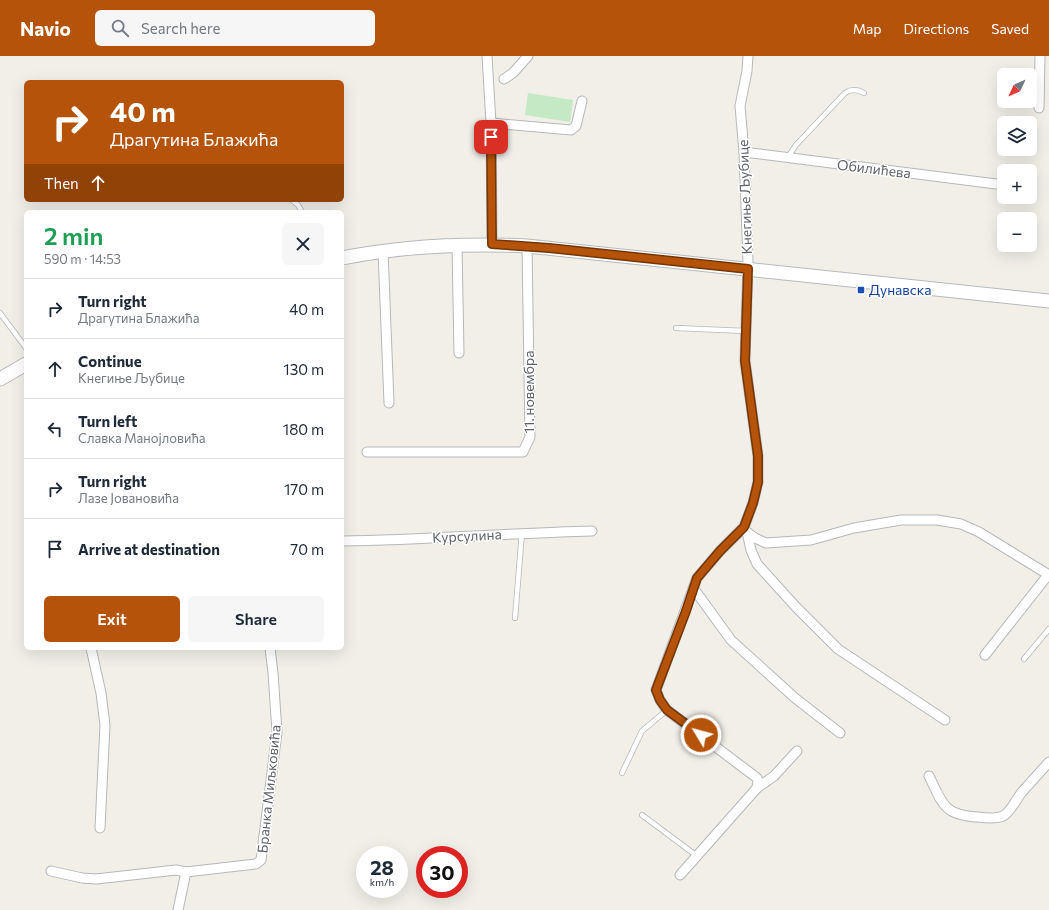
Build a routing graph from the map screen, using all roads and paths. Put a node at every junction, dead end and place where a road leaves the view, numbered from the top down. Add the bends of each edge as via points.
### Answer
1 (487, 56) edge
2 (528, 56) edge
3 (748, 56) edge
4 (1040, 56) edge
5 (504, 79) dead end
6 (864, 93) dead end
7 (582, 101) dead end
8 (1040, 108) dead end
9 (491, 123) junction
10 (744, 152) junction
11 (788, 158) junction
12 (997, 184) edge
13 (294, 202) edge
14 (301, 210) edge
15 (492, 244) junction
16 (457, 245) junction
17 (527, 246) junction
18 (383, 251) junction
19 (344, 258) edge
20 (748, 269) junction
21 (1049, 301) edge
22 (0, 313) edge
23 (676, 328) dead end
24 (746, 331) junction
25 (24, 345) edge
26 (459, 353) dead end
27 (24, 367) edge
28 (0, 379) edge
29 (389, 403) dead end
30 (367, 452) dead end
31 (746, 530) junction
32 (592, 531) dead end
33 (522, 532) junction
34 (344, 541) edge
35 (1048, 575) edge
36 (694, 590) junction
37 (515, 618) dead end
38 (1049, 629) edge
39 (91, 650) edge
40 (270, 650) edge
41 (985, 654) dead end
42 (1024, 659) dead end
43 (667, 710) junction
44 (945, 720) dead end
45 (840, 733) dead end
46 (797, 751) dead end
47 (1049, 762) edge
48 (622, 773) dead end
49 (929, 776) dead end
50 (757, 788) junction
51 (642, 815) dead end
52 (100, 828) dead end
53 (697, 856) junction
54 (51, 871) dead end
55 (186, 872) junction
56 (680, 876) dead end
57 (178, 910) edge

1 - 9 street
2 - 5 street
3 - 10 street, Кнегиње Љубице via 740,106
4 - 8 street
6 - 11 lane via 856,90 845,92
7 - 9 street via 576,126 571,130
9 - 15 street
10 - 11 street, Обилићева
10 - 20 street, Кнегиње Љубице
11 - 12 street, Обилићева
13 - 14 lane
15 - 16 main road
15 - 17 main road
16 - 18 main road
16 - 26 street
17 - 20 main road
17 - 30 street, 11. новембра via 530,437 523,452
18 - 19 main road
18 - 29 street
20 - 21 main road
20 - 24 street, Кнегиње Љубице
22 - 25 lane
23 - 24 lane
24 - 31 street, Кнегиње Љубице via 745,361 758,456 758,482
27 - 28 main road
31 - 35 street via 766,543 811,540 854,528 901,520 937,520 961,524 980,532
31 - 36 street via 720,551 697,578
31 - 44 street via 757,564 838,649
32 - 33 street, Курсулина
33 - 34 street, Курсулина
33 - 37 lane
35 - 41 street
36 - 43 street via 656,690
36 - 45 street via 732,640 795,698
38 - 42 lane
39 - 52 street via 105,725
40 - 55 street, Бранка Миљковића via 277,732 262,860 256,864
43 - 48 lane via 642,731
43 - 50 street via 757,778
46 - 50 street via 774,776
47 - 49 street via 1009,811 1003,816 988,818 963,816 951,811 937,795
50 - 53 street
51 - 53 lane
53 - 56 street
54 - 55 street, Бранка Миљковића via 96,879 176,870
55 - 57 street

